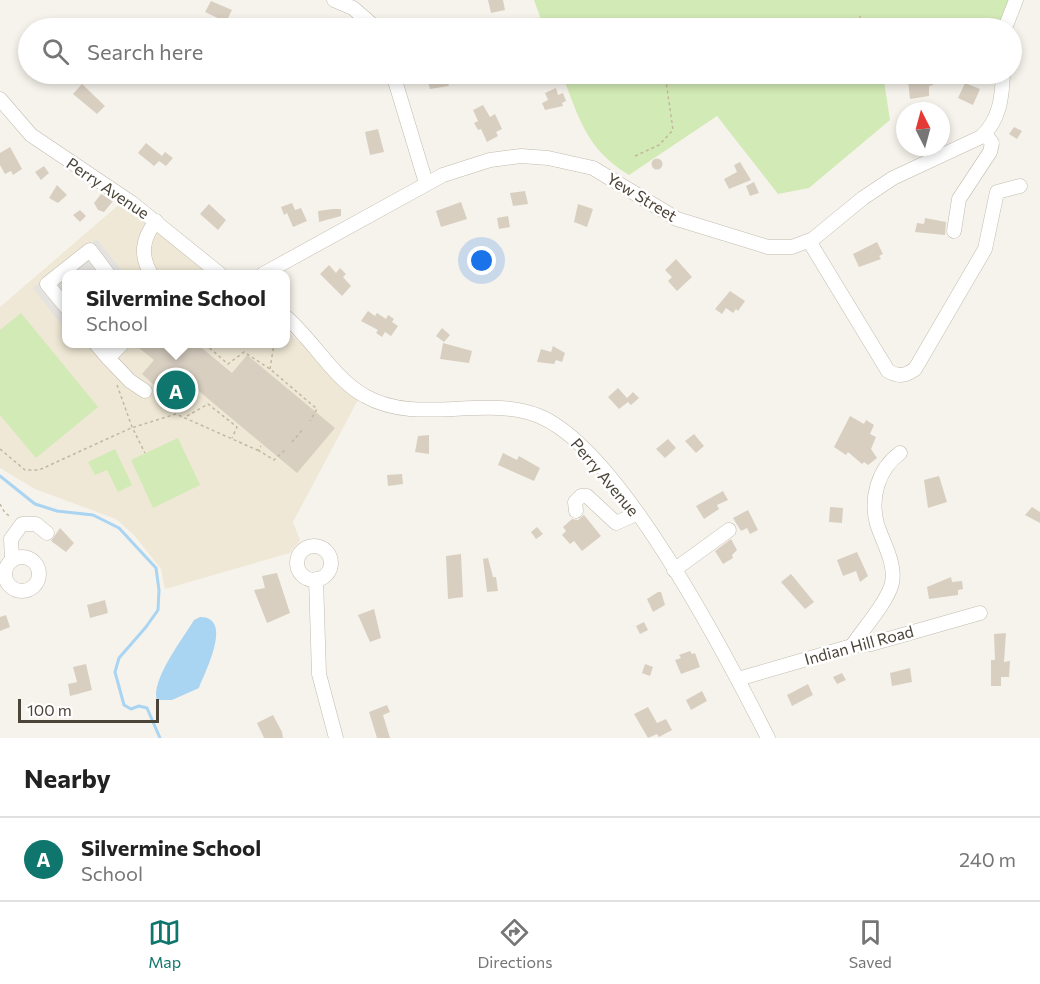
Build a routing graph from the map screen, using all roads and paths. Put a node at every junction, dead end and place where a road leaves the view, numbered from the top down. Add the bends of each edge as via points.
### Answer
1 (334, 0) edge
2 (1016, 0) edge
3 (364, 18) edge
4 (1009, 18) edge
5 (396, 84) edge
6 (666, 84) edge
7 (1002, 84) edge
8 (0, 99) edge
9 (985, 134) junction
10 (635, 156) dead end
11 (426, 183) junction
12 (1020, 186) dead end
13 (156, 221) junction
14 (954, 231) dead end
15 (809, 241) junction
16 (65, 270) edge
17 (105, 270) edge
18 (149, 270) edge
19 (215, 270) edge
20 (270, 270) edge
21 (62, 272) edge
22 (62, 303) edge
23 (290, 325) edge
24 (99, 348) edge
25 (118, 348) edge
26 (210, 348) edge
27 (273, 348) edge
28 (108, 358) junction
29 (270, 369) junction
30 (115, 378) dead end
31 (145, 391) dead end
32 (187, 416) junction
33 (310, 421) dead end
34 (132, 427) junction
35 (303, 429) dead end
36 (232, 439) junction
37 (292, 442) dead end
38 (261, 446) dead end
39 (0, 449) edge
40 (257, 450) junction
41 (285, 450) dead end
42 (145, 453) dead end
43 (900, 453) dead end
44 (0, 504) edge
45 (576, 511) dead end
46 (636, 513) junction
47 (22, 524) junction
48 (729, 530) dead end
49 (47, 533) dead end
50 (12, 560) junction
51 (674, 570) junction
52 (3, 579) edge
53 (316, 579) dead end
54 (980, 613) dead end
55 (852, 646) junction
56 (738, 679) junction
57 (336, 738) edge
58 (768, 738) edge

1 - 3 street
2 - 4 street
5 - 11 street
6 - 10 path via 673,130 658,145
7 - 9 street via 998,112
8 - 13 street, Perry Avenue via 37,140
9 - 14 street via 992,143 990,152 959,199
9 - 15 street, Yew Street via 969,145 893,178
11 - 15 street, Yew Street via 490,160 548,158 599,171 682,221 773,248
11 - 20 street, Yew Street
12 - 15 street via 997,192 985,249 915,369 907,375 896,376 888,371
13 - 18 street via 143,247
13 - 19 street, Perry Avenue
16 - 17 street via 90,250
21 - 22 street via 47,284
23 - 46 street, Perry Avenue via 349,384 378,402 403,408 502,408 544,418 578,443
24 - 28 street
25 - 28 street
26 - 29 path via 228,364 244,352
27 - 29 path
28 - 31 street
29 - 33 path via 317,409
30 - 34 path
32 - 34 path via 170,414
32 - 36 path
32 - 36 path via 208,404 237,427
34 - 39 path via 39,470 25,470
34 - 42 path
35 - 37 path
36 - 40 path
38 - 40 path
40 - 41 path via 274,460
43 - 55 street via 890,461 876,488 877,523 892,568 892,583
44 - 47 path via 5,513
45 - 46 street via 574,502 587,496 616,522
46 - 51 street, Perry Avenue
47 - 49 street via 36,524
47 - 50 street via 11,539
48 - 51 street
50 - 52 street
50 - 52 street via 23,557 33,561 39,571 37,582 28,590 17,590
51 - 56 street, Perry Avenue
53 - 57 street via 319,674
54 - 55 street, Indian Hill Road
55 - 56 street, Indian Hill Road
56 - 58 street, Perry Avenue

